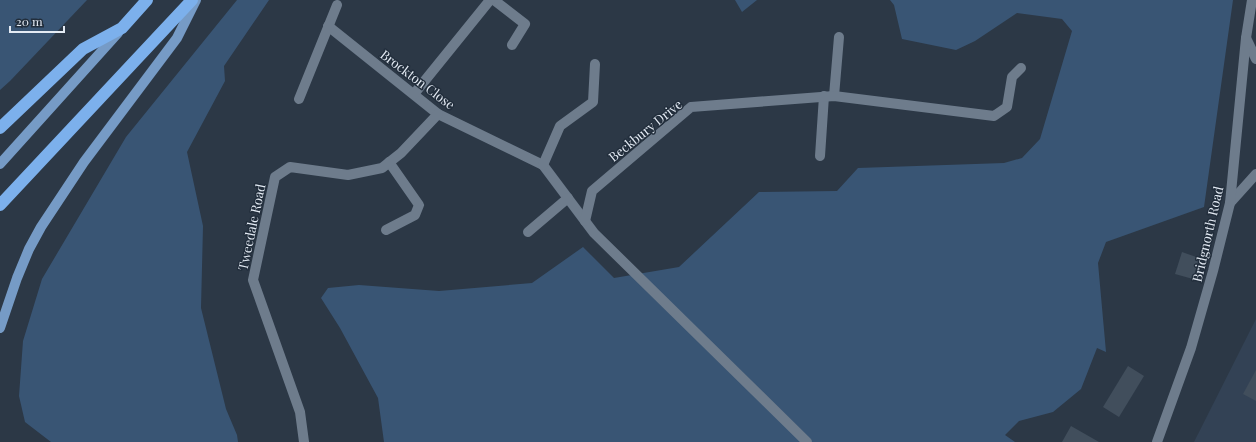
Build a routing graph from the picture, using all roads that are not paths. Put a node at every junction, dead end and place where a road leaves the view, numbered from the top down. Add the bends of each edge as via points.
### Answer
1 (147, 0) edge
2 (192, 0) edge
3 (196, 0) edge
4 (490, 0) edge
5 (494, 0) edge
6 (1252, 0) edge
7 (337, 5) dead end
8 (328, 26) junction
9 (122, 28) junction
10 (839, 37) dead end
11 (1246, 38) junction
12 (512, 45) dead end
13 (1256, 59) edge
14 (596, 64) dead end
15 (1021, 68) dead end
16 (414, 94) junction
17 (829, 96) junction
18 (299, 99) dead end
19 (438, 114) junction
20 (0, 128) edge
21 (820, 156) dead end
22 (389, 162) junction
23 (0, 164) edge
24 (543, 165) junction
25 (1256, 174) edge
26 (568, 198) junction
27 (1230, 203) junction
28 (0, 205) edge
29 (585, 221) junction
30 (386, 230) dead end
31 (528, 232) dead end
32 (0, 328) edge
33 (304, 442) edge
34 (807, 442) edge
35 (1157, 442) edge

1 - 9 highway
2 - 28 highway
3 - 32 main road via 177,38 84,162 41,227 17,278
4 - 16 street
5 - 12 street via 525,24
6 - 11 street, Bridgnorth Road
7 - 8 street
8 - 16 street, Brockton Close
8 - 18 street
9 - 20 highway via 84,49
9 - 23 main road
10 - 17 street
11 - 13 street
11 - 27 street, Bridgnorth Road
14 - 24 street via 592,102 560,126
15 - 17 street, Beckbury Drive via 1012,77 1007,107 994,116
16 - 19 street, Brockton Close
17 - 21 street
17 - 29 street, Beckbury Drive via 691,107 592,191
19 - 22 street, Tweedale Road
19 - 24 street, Brockton Close
22 - 30 street via 419,205 415,216
22 - 33 street, Tweedale Road via 382,168 348,175 290,167 275,177 253,280 300,412
24 - 26 street
25 - 27 street
26 - 29 street
26 - 31 street
27 - 35 street, Bridgnorth Road via 1191,348
29 - 34 street via 594,233

